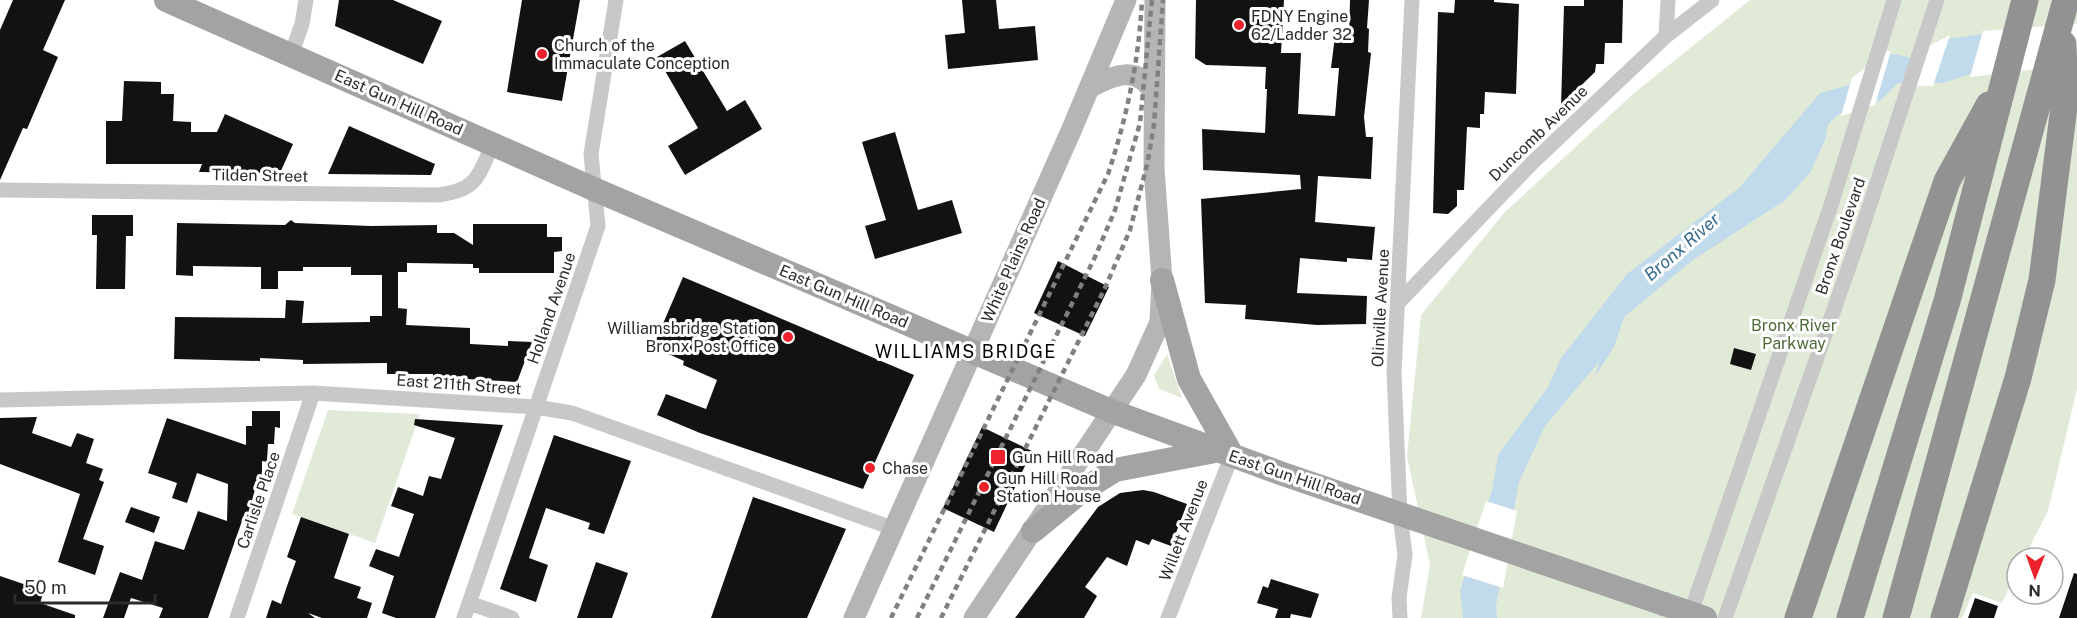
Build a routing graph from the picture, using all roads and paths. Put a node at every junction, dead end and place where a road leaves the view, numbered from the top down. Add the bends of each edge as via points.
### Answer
1 (166, 0) edge
2 (306, 0) edge
3 (616, 0) edge
4 (1126, 0) edge
5 (1155, 0) edge
6 (1412, 0) edge
7 (1668, 0) edge
8 (1712, 0) edge
9 (1894, 0) edge
10 (1937, 0) edge
11 (2064, 9) edge
12 (2022, 11) edge
13 (1666, 36) junction
14 (291, 55) junction
15 (2006, 72) junction
16 (1089, 88) junction
17 (1154, 94) junction
18 (493, 144) junction
19 (0, 190) edge
20 (596, 190) junction
21 (1162, 280) junction
22 (1398, 303) junction
23 (973, 350) junction
24 (313, 393) junction
25 (0, 400) edge
26 (536, 407) junction
27 (1111, 411) junction
28 (1225, 453) junction
29 (1400, 514) junction
30 (895, 529) junction
31 (1033, 531) junction
32 (469, 603) junction
33 (237, 618) edge
34 (464, 618) edge
35 (512, 618) edge
36 (855, 618) edge
37 (974, 618) edge
38 (1168, 618) edge
39 (1400, 618) edge
40 (1689, 618) edge
41 (1706, 618) edge
42 (1725, 618) edge
43 (1798, 618) edge
44 (1850, 618) edge
45 (1896, 618) edge
46 (1944, 618) edge

1 - 14 main road, East Gun Hill Road
2 - 14 street
3 - 20 street, Holland Avenue via 591,154
4 - 16 main road, White Plains Road
5 - 17 main road
6 - 22 street, Olinville Avenue
7 - 13 street
8 - 13 street, Duncomb Avenue
9 - 40 street, Bronx Boulevard via 1828,213
10 - 42 street, Bronx Boulevard via 1784,456
11 - 45 highway
11 - 46 highway via 2065,99 2042,280 2018,378
12 - 15 highway
13 - 22 street, Duncomb Avenue via 1506,189
14 - 18 main road, East Gun Hill Road
15 - 43 highway via 1947,181
15 - 44 highway via 1947,301
16 - 17 main road via 1110,77 1128,74 1145,81
16 - 23 main road, White Plains Road
17 - 21 main road via 1154,177
18 - 19 street, Tilden Street via 471,186 438,195
18 - 20 main road, East Gun Hill Road
20 - 23 main road, East Gun Hill Road
20 - 26 street, Holland Avenue via 598,226
21 - 27 main road via 1160,322 1153,342
21 - 28 main road via 1189,379
22 - 29 street, Olinville Avenue via 1394,374
23 - 27 main road, East Gun Hill Road
23 - 30 main road, White Plains Road
24 - 25 street, East 211th Street
24 - 26 street, East 211th Street
24 - 33 street, Carlisle Place
26 - 30 street, East 211th Street via 573,413
26 - 32 street, Holland Avenue
27 - 28 main road, East Gun Hill Road
27 - 31 main road
28 - 29 main road, East Gun Hill Road
28 - 31 main road via 1115,470 1083,490
28 - 38 street, Willett Avenue
29 - 39 street, Olinville Avenue via 1405,555
29 - 41 main road, East Gun Hill Road, bridge
30 - 36 main road, White Plains Road
31 - 37 main road
32 - 34 street, Holland Avenue
32 - 35 street

